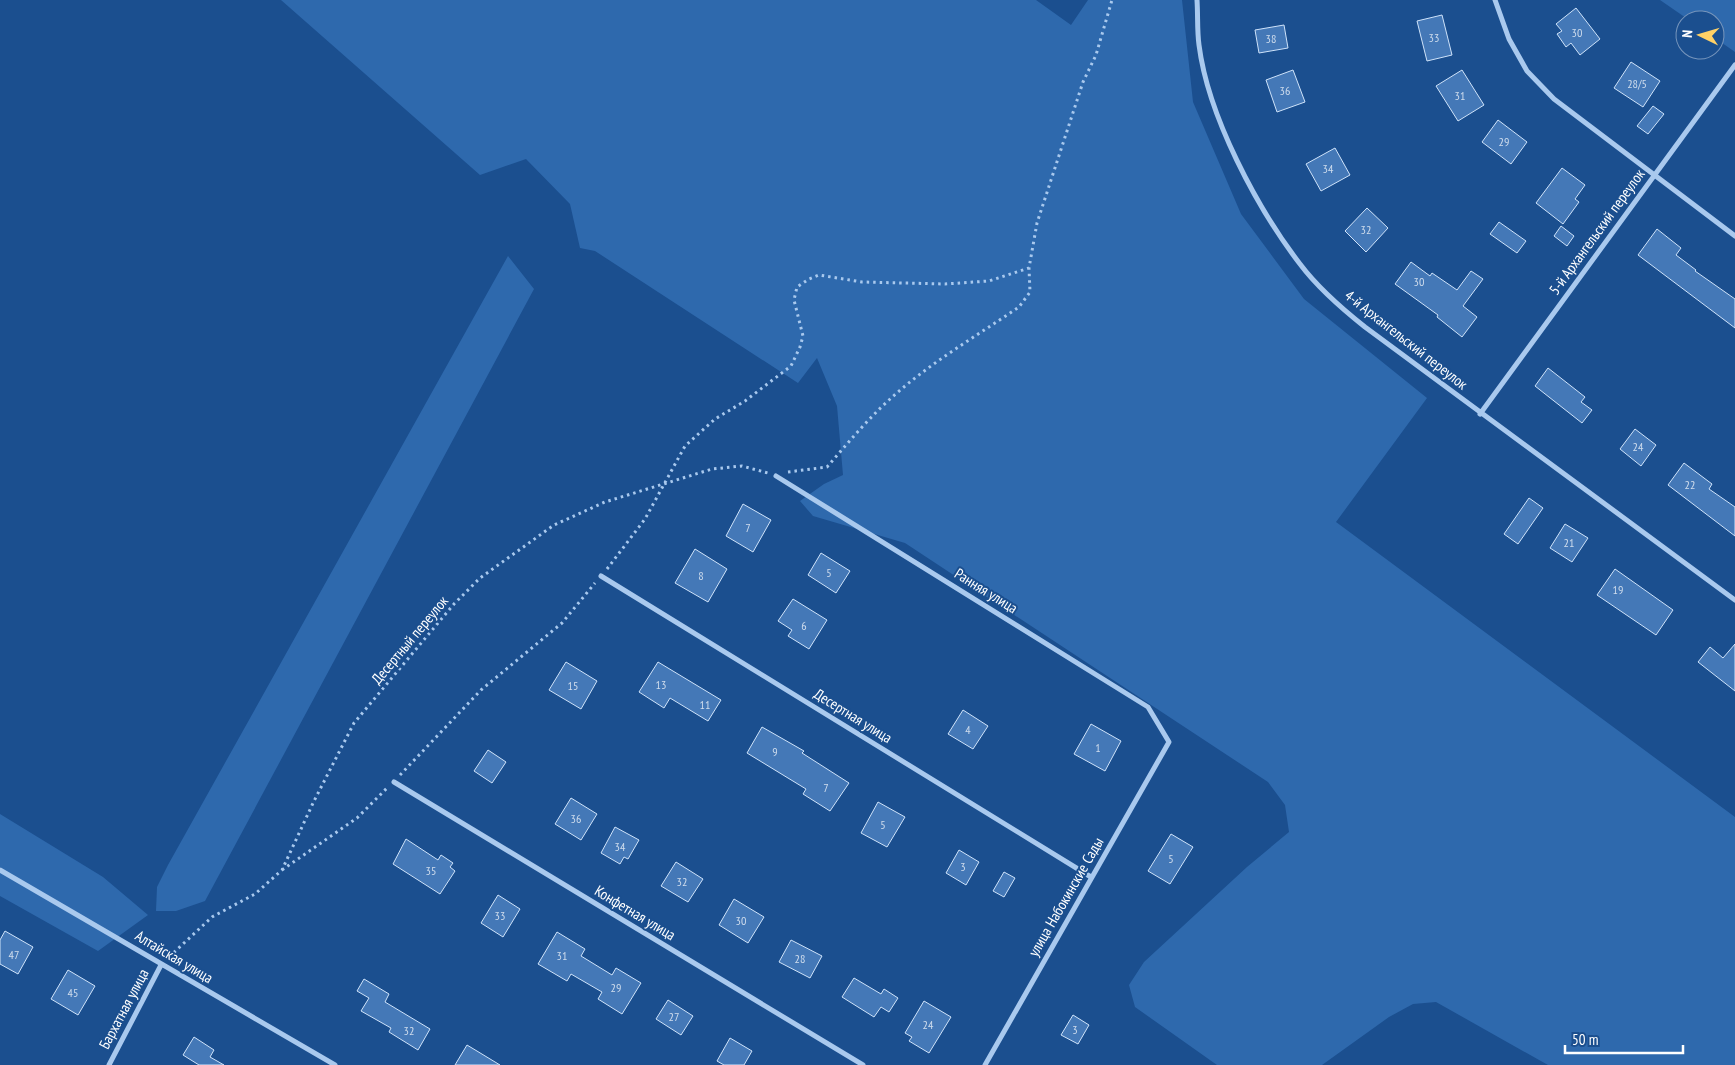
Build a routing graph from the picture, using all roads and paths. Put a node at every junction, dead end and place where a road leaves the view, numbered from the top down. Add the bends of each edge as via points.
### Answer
1 (1112, 0) edge
2 (1197, 0) edge
3 (1495, 0) edge
4 (1735, 66) edge
5 (1653, 175) junction
6 (1735, 236) edge
7 (1029, 268) junction
8 (1480, 414) junction
9 (776, 476) junction
10 (665, 484) junction
11 (601, 576) junction
12 (1735, 600) edge
13 (1169, 742) joint
14 (394, 782) junction
15 (0, 870) edge
16 (282, 870) junction
17 (1091, 877) junction
18 (161, 965) junction
19 (109, 1065) edge
20 (335, 1065) edge
21 (863, 1065) edge
22 (984, 1065) edge

1 - 7 path via 1037,223
2 - 8 street, 4-й Архангельский переулок via 1199,46 1216,114 1247,180 1300,264 1364,327
3 - 5 street via 1509,39 1527,70 1554,99
4 - 5 street, 5-й Архангельский переулок
5 - 6 street
5 - 8 street, 5-й Архангельский переулок
7 - 9 path via 1030,292 1019,307 926,370 890,399 827,467 795,470
7 - 10 path via 989,281 945,284 862,282 819,275 809,279 797,287 794,300 803,336 791,366 715,419 685,446
8 - 12 street, 4-й Архангельский переулок
9 - 10 path, Десертный переулок via 742,466 712,469
9 - 13 street, Ранняя улица via 1148,707
10 - 11 path via 645,519
10 - 16 path, Десертный переулок via 605,502 554,525 480,578 454,604 354,723
11 - 14 path via 562,623 481,690
11 - 17 street, Десертная улица
13 - 17 street, улица Набокинские Сады
14 - 16 path via 358,818
14 - 21 street, Конфетная улица
15 - 18 street, Алтайская улица
16 - 18 path, Десертный переулок via 255,894 212,917
17 - 22 street, улица Набокинские Сады
18 - 19 street, Бархатная улица
18 - 20 street, Алтайская улица

